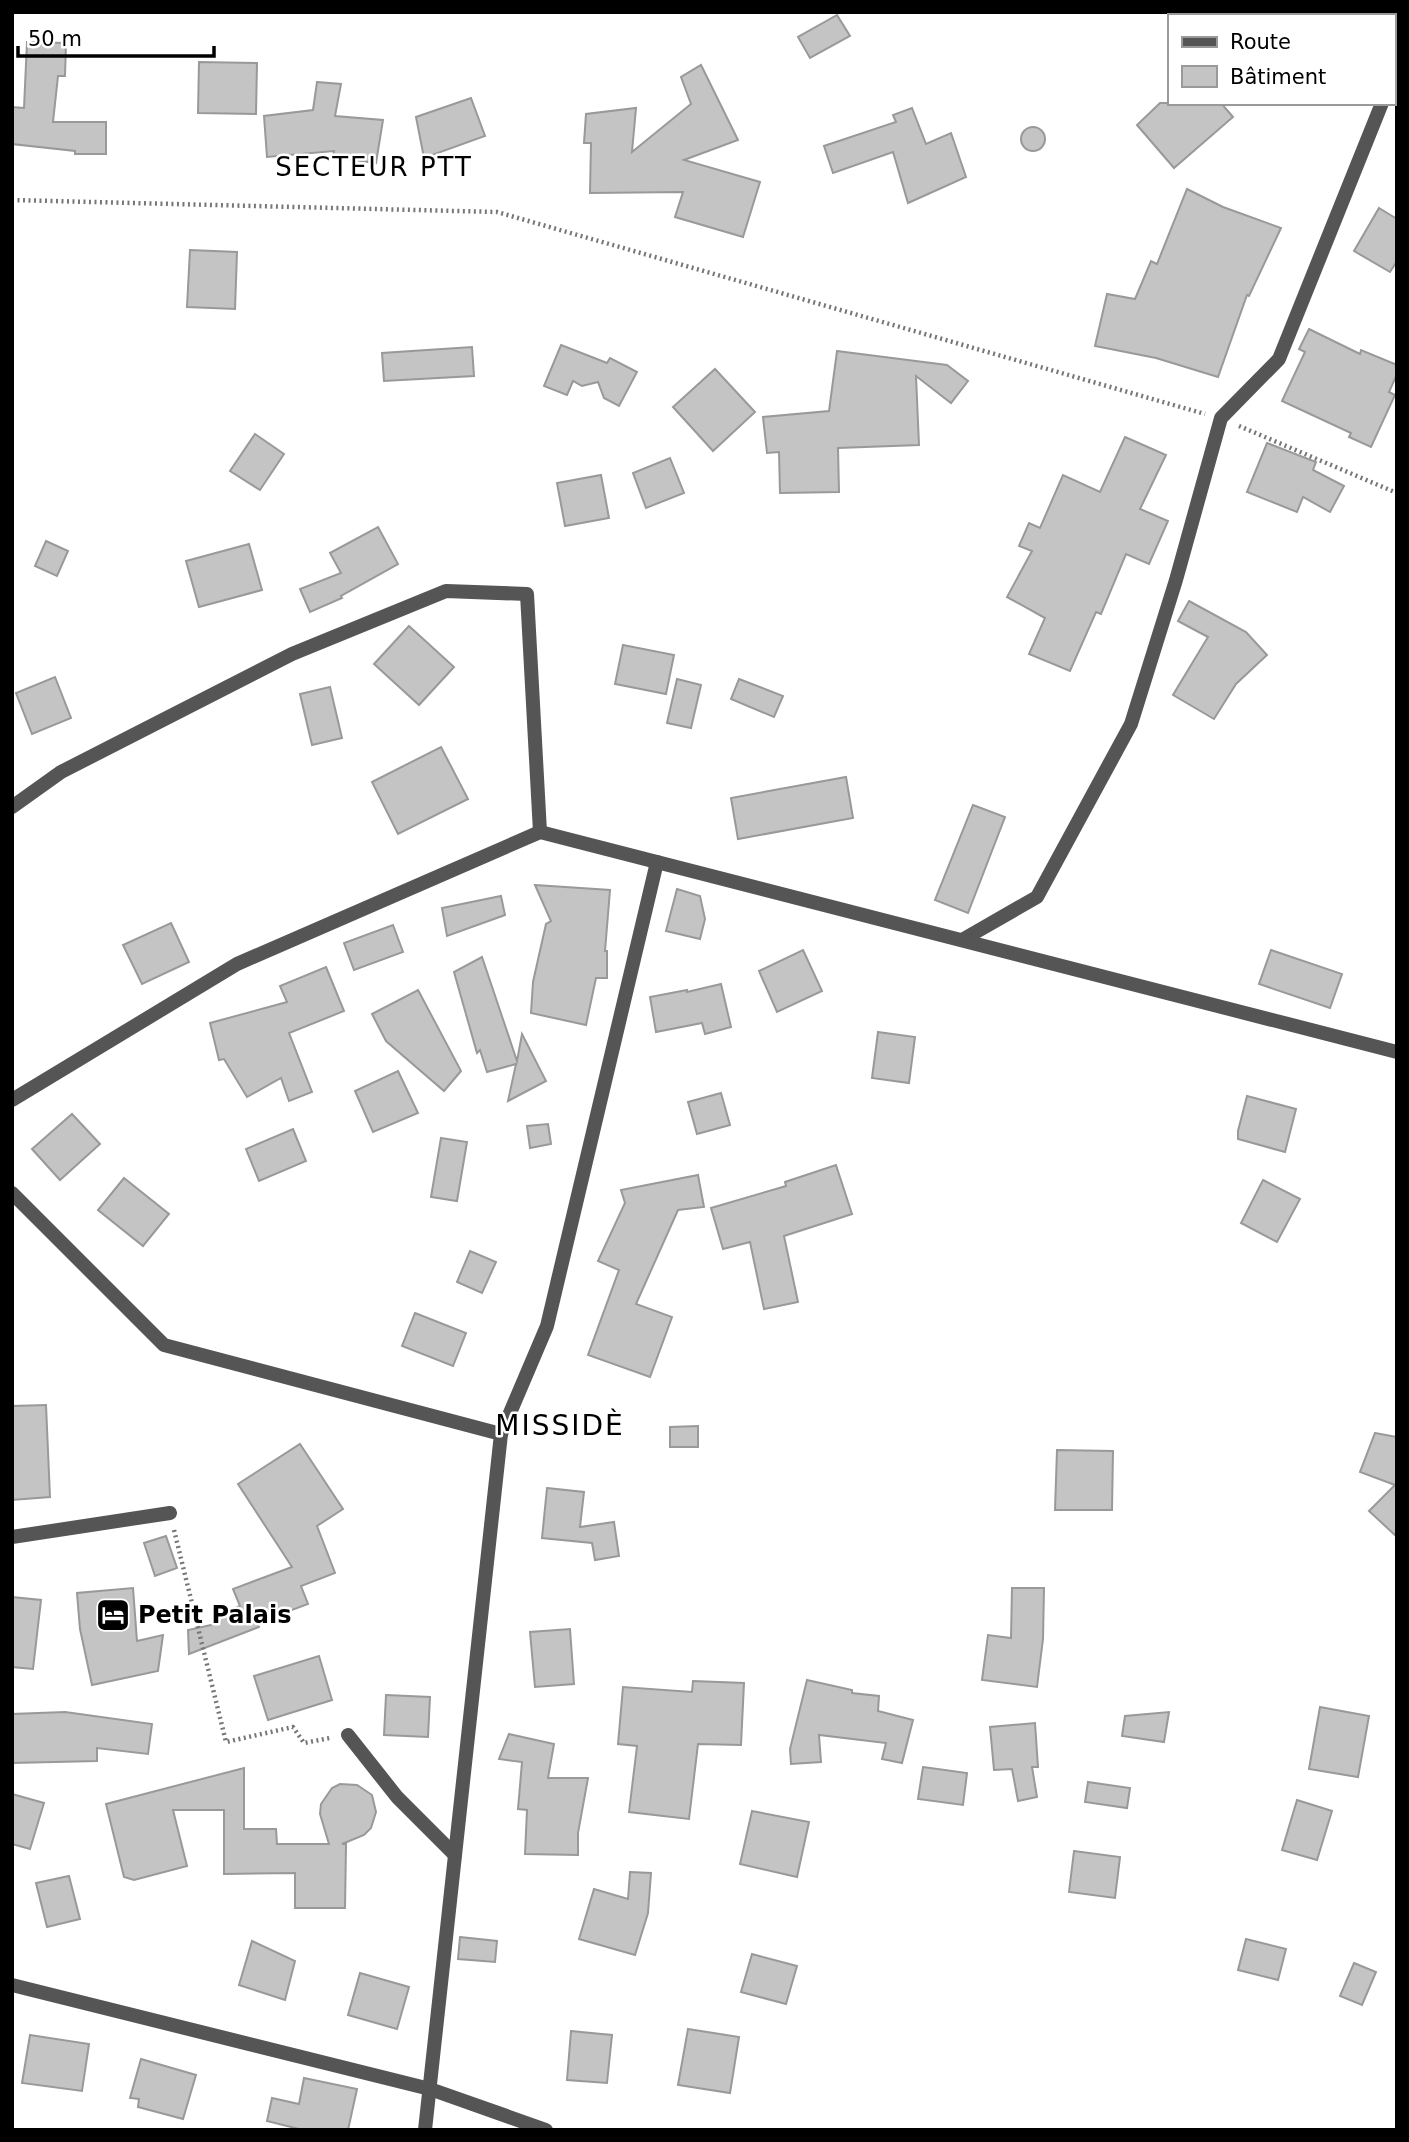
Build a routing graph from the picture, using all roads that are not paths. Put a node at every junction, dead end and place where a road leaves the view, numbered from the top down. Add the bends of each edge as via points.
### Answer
1 (1381, 105) edge
2 (12, 807) edge
3 (540, 832) junction
4 (657, 862) junction
5 (962, 940) junction
6 (1397, 1052) edge
7 (12, 1101) edge
8 (12, 1193) edge
9 (501, 1434) junction
10 (170, 1513) road end
11 (12, 1537) edge
12 (348, 1735) road end
13 (455, 1855) junction
14 (12, 1985) edge
15 (430, 2089) junction
16 (425, 2130) edge
17 (546, 2130) edge

1 - 5 street via 1279,359 1221,418 1131,724 1037,897
2 - 3 street via 61,772 292,654 446,591 527,594
3 - 4 street
3 - 7 street via 237,964
4 - 5 street
4 - 9 street via 547,1326
5 - 6 street
8 - 9 street via 164,1345
9 - 13 street
10 - 11 street
12 - 13 street via 397,1797
13 - 15 street
14 - 15 street
15 - 16 street
15 - 17 street

